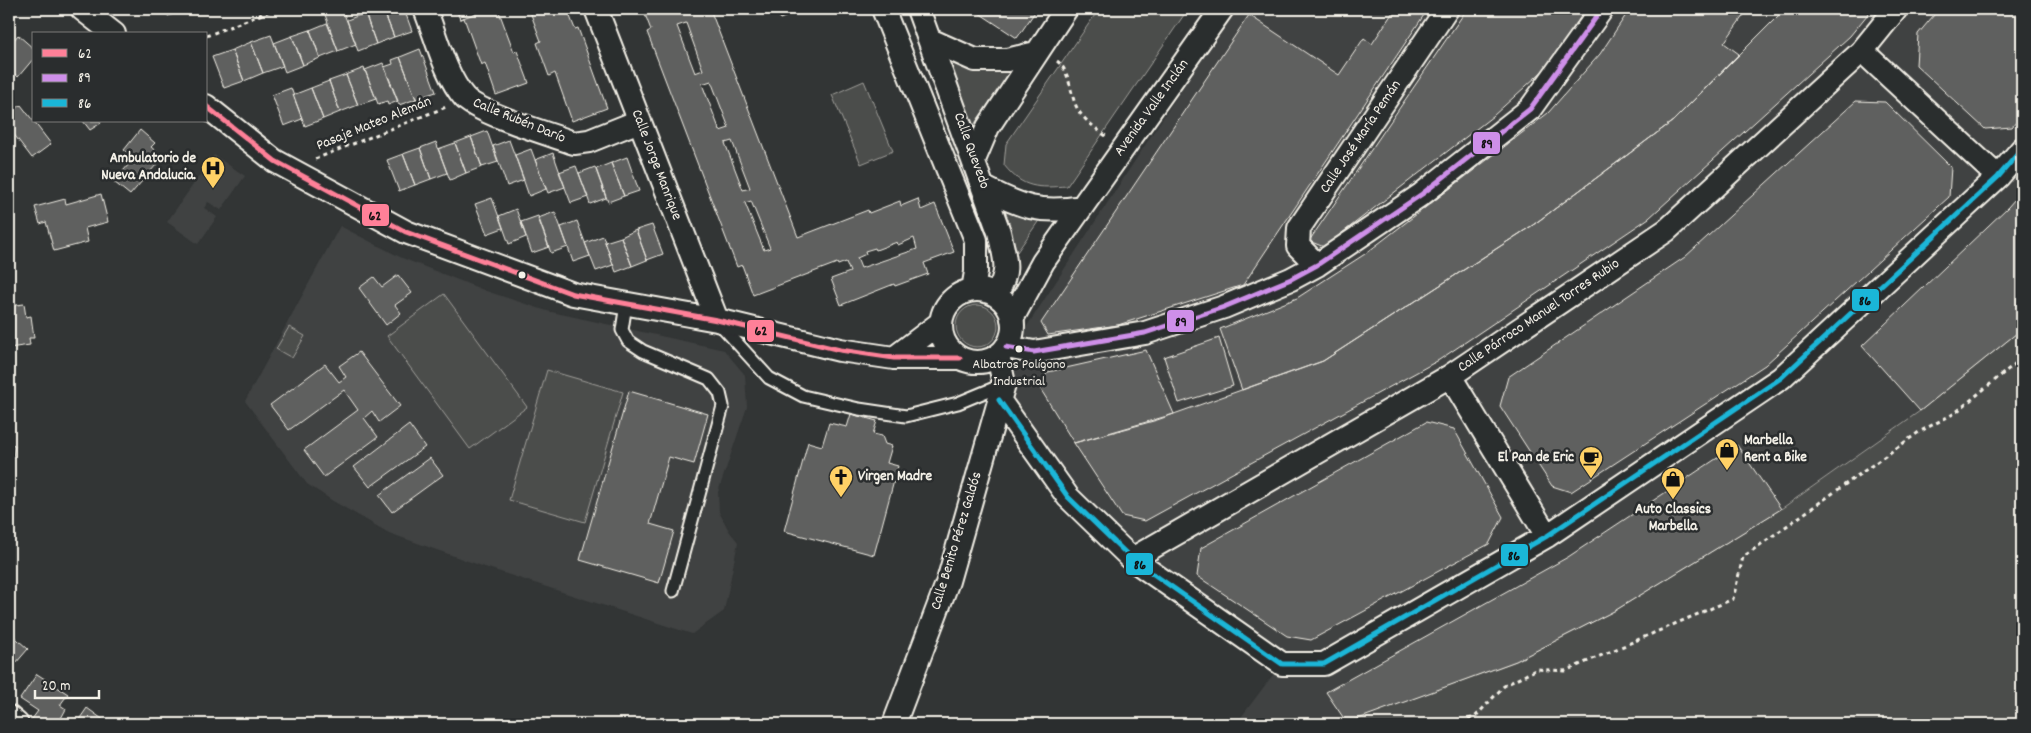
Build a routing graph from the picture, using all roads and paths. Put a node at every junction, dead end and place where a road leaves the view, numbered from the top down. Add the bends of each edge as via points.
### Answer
1 (82, 9) edge
2 (275, 9) edge
3 (425, 9) edge
4 (596, 9) edge
5 (883, 9) edge
6 (918, 9) edge
7 (1066, 9) edge
8 (1222, 9) edge
9 (1447, 9) edge
10 (1602, 9) edge
11 (1896, 9) edge
12 (111, 32) edge
13 (208, 35) edge
14 (930, 40) junction
15 (1037, 51) junction
16 (1862, 51) junction
17 (465, 99) junction
18 (208, 108) edge
19 (639, 121) junction
20 (1123, 149) junction
21 (2022, 149) edge
22 (974, 160) junction
23 (291, 169) junction
24 (1998, 177) junction
25 (985, 188) junction
26 (1082, 207) junction
27 (1043, 262) junction
28 (1317, 264) junction
29 (972, 290) junction
30 (999, 297) junction
31 (626, 304) junction
32 (1012, 319) junction
33 (717, 320) junction
34 (940, 323) junction
35 (1002, 351) junction
36 (894, 358) junction
37 (960, 358) junction
38 (2022, 358) edge
39 (1450, 376) junction
40 (1002, 392) junction
41 (1547, 536) junction
42 (1132, 559) junction
43 (673, 591) dead end
44 (9, 717) edge
45 (17, 724) edge
46 (894, 724) edge
47 (1453, 724) edge

1 - 12 street
2 - 13 path
3 - 17 street, Calle Rubén Darío via 453,82
4 - 19 street, Calle Jorge Manrique
5 - 29 street, Calle Quevedo via 976,240 976,272
6 - 14 street, Calle Quevedo
7 - 15 street
8 - 20 street, Avenida Valle Inclán
9 - 28 street, Calle José María Pemán via 1299,228 1298,246
10 - 28 street via 1530,109 1422,194
11 - 16 street, Calle Párroco Manuel Torres Rubio
14 - 15 street via 975,60 1007,60
14 - 22 street, Calle Quevedo
15 - 20 path via 1064,66 1080,113
15 - 22 street via 988,127
16 - 24 street
16 - 39 street, Calle Párroco Manuel Torres Rubio via 1667,230
17 - 19 street, Calle Rubén Darío via 488,112 574,143
17 - 23 path, Pasaje Mateo Alemán
18 - 23 street via 275,161
19 - 33 street, Calle Jorge Manrique
20 - 26 street, Avenida Valle Inclán
21 - 24 street
22 - 25 street, Calle Quevedo
23 - 31 street via 406,232 574,294
24 - 41 street via 1781,378
25 - 26 street via 1031,208 1058,211
25 - 30 street, Calle Quevedo via 1006,265
26 - 27 street, Avenida Valle Inclán
27 - 30 street, Avenida Valle Inclán
27 - 32 street, Avenida Valle Inclán
28 - 35 street via 1291,279 1224,307 1146,332 1034,352
29 - 30 street via 985,290
29 - 34 street via 960,293 950,301
30 - 32 street
31 - 33 street
31 - 43 lane via 622,330 628,341 643,351 709,379 720,393 723,406
32 - 35 street via 1011,337
33 - 36 street via 840,350
33 - 40 lane via 769,378 803,396 906,416
34 - 36 street
34 - 37 street via 941,336 947,347
35 - 37 street via 988,361
35 - 40 street, Calle Benito Pérez Galdós
36 - 37 street
38 - 47 path via 1955,413 1918,432 1742,557 1733,600 1565,671 1537,669 1504,686 1475,716
39 - 41 street
39 - 42 street, Calle Párroco Manuel Torres Rubio
40 - 42 street via 1068,497
40 - 46 street, Calle Benito Pérez Galdós via 948,580
41 - 42 street via 1324,664 1282,664
44 - 45 street

